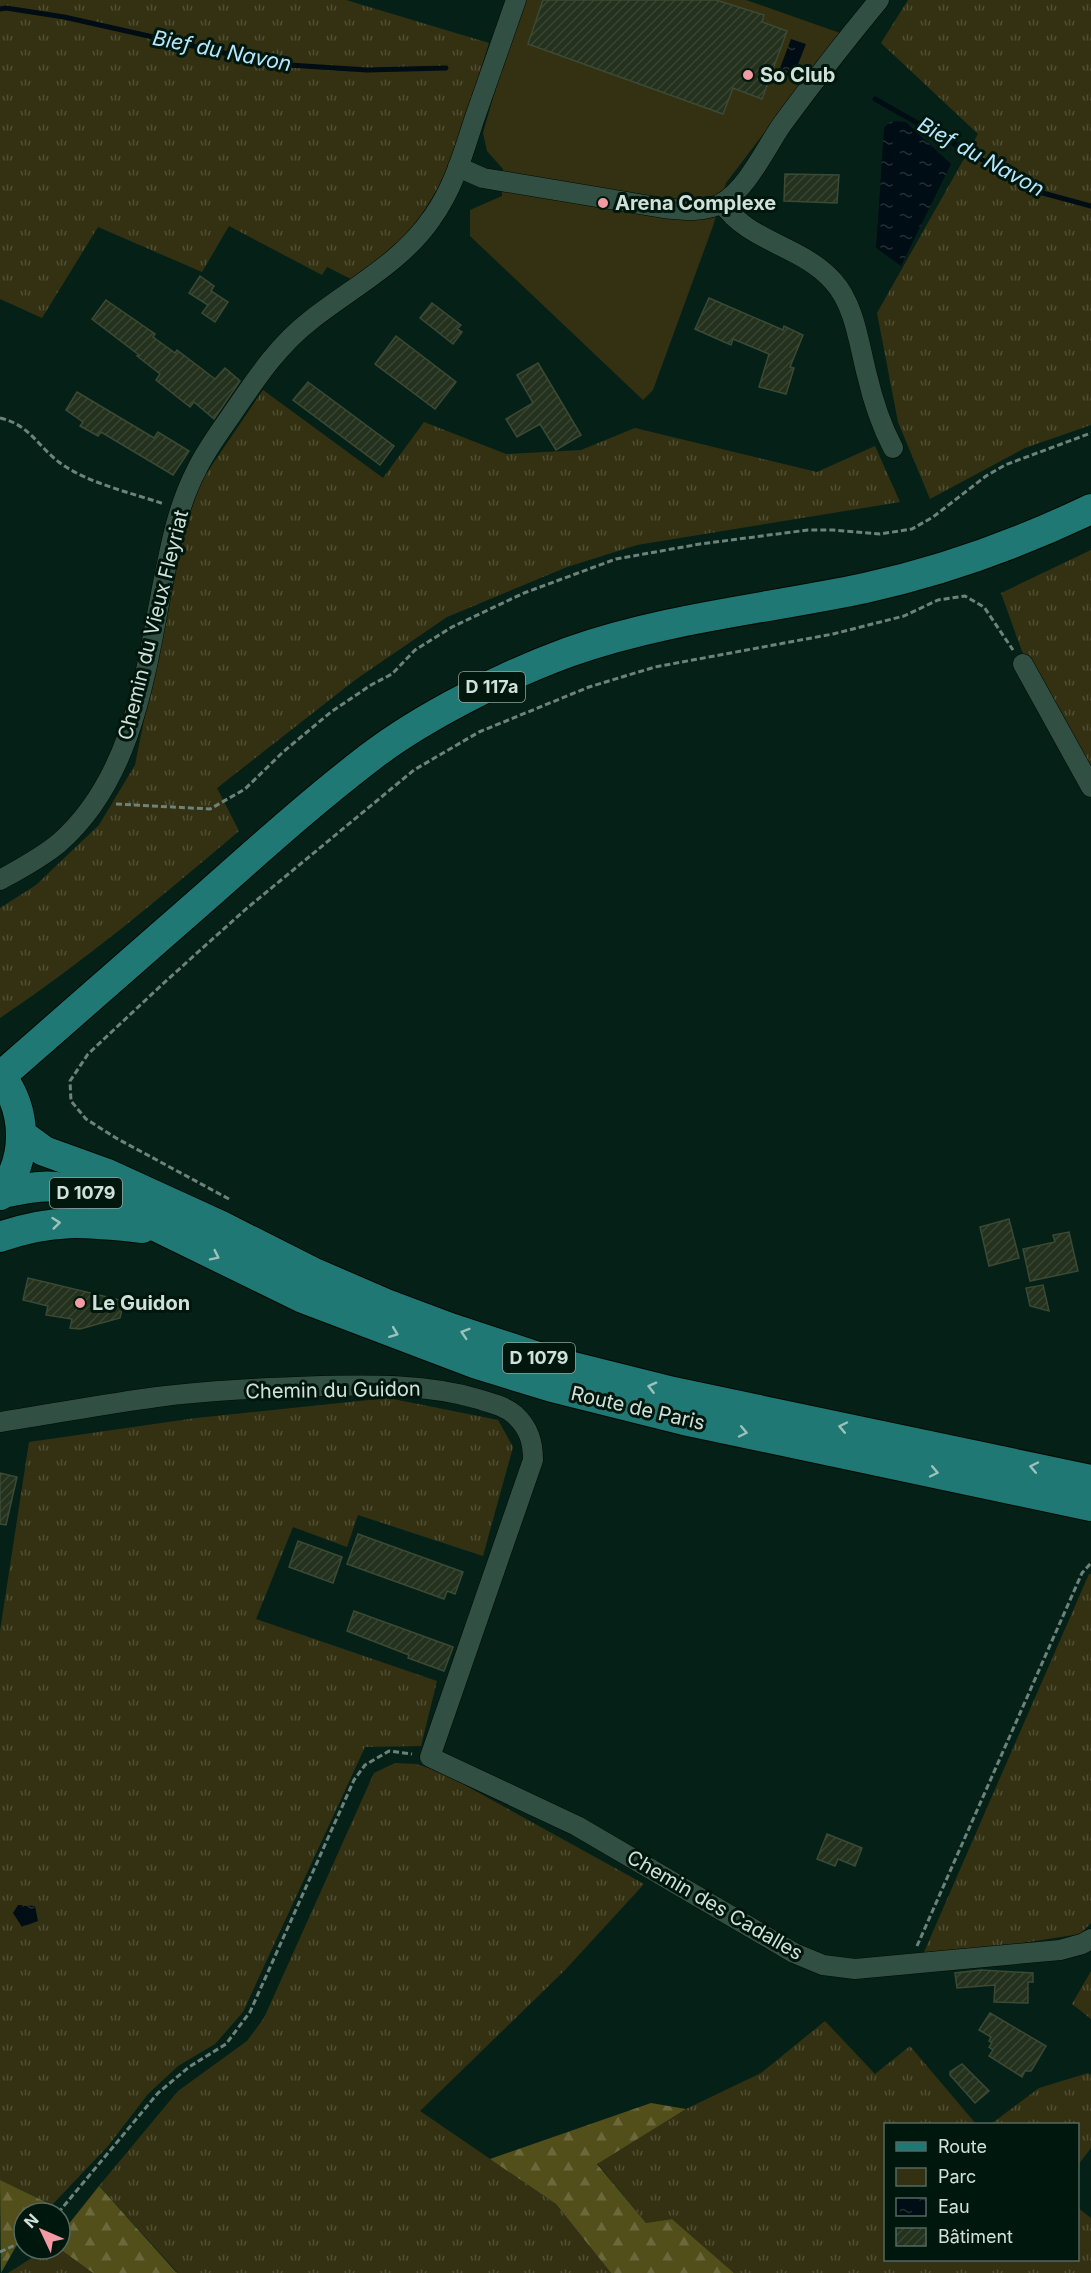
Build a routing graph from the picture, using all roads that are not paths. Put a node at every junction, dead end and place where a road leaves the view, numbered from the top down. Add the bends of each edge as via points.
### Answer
1 (516, 0) edge
2 (879, 0) edge
3 (458, 167) junction
4 (722, 203) junction
5 (893, 448) dead end
6 (1091, 509) edge
7 (1023, 664) road end
8 (1091, 787) edge
9 (0, 880) edge
10 (1, 1075) edge
11 (22, 1135) junction
12 (1, 1194) edge
13 (163, 1230) junction
14 (0, 1237) edge
15 (0, 1422) edge
16 (1091, 1480) edge
17 (1091, 1506) edge
18 (430, 1757) joint
19 (1091, 1939) edge

1 - 3 street, Chemin du Vieux Fleyriat
2 - 4 street via 810,86 748,176
3 - 4 street via 483,178 663,208 690,210
3 - 9 street, Chemin du Vieux Fleyriat via 433,217 417,236 392,261 310,321 263,368 196,471 171,542 128,736 112,775 96,803 58,843
4 - 5 street via 739,223 806,259 834,282 855,327 882,426
6 - 10 main road, D 117a via 1007,545 924,573 867,588 615,637 567,653 471,697 371,756
7 - 8 street
10 - 11 main road via 18,1108
11 - 12 main road via 13,1175
16 -> 11 main road, Route de Paris / D 1079 via 673,1392 543,1359 450,1328 312,1272 105,1173 44,1151
12 - 13 main road, Route de Paris / D 1079 via 60,1186 88,1193
14 -> 13 main road via 65,1222
13 -> 17 main road, Route de Paris / D 1079 via 303,1298 477,1364 552,1387 684,1420
15 - 18 street, Chemin du Guidon via 159,1397 369,1385 455,1392 515,1415 533,1442 533,1460
18 - 19 street, Chemin des Cadalles via 577,1826 822,1965 855,1970 908,1966 1060,1950

